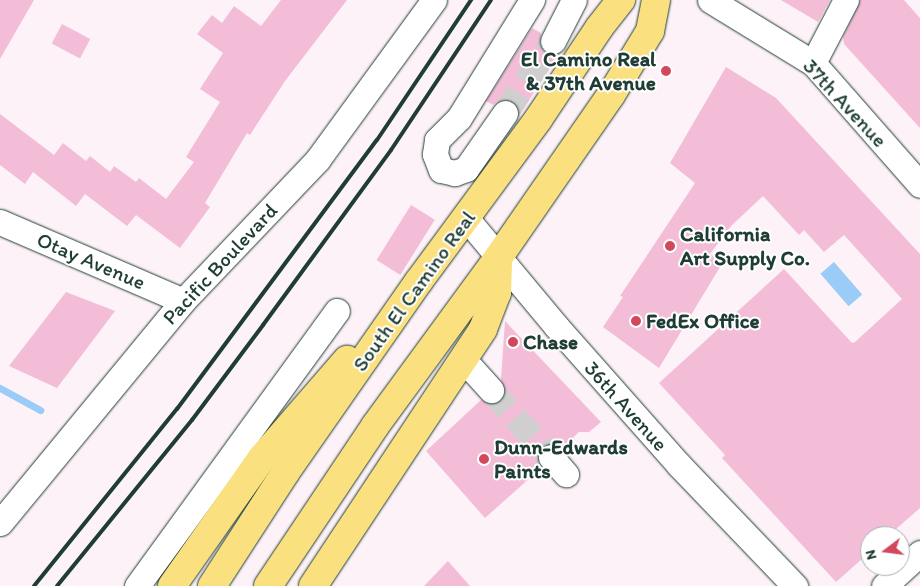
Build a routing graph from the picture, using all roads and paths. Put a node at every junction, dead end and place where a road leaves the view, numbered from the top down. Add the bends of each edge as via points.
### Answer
1 (434, 0) edge
2 (532, 0) edge
3 (574, 0) edge
4 (621, 0) edge
5 (656, 0) edge
6 (710, 0) edge
7 (846, 0) edge
8 (553, 41) tunnel mouth
9 (813, 63) junction
10 (505, 113) tunnel mouth
11 (920, 185) edge
12 (466, 218) junction
13 (0, 222) edge
14 (498, 258) junction
15 (419, 281) junction
16 (183, 300) junction
17 (337, 311) dead end
18 (463, 359) junction
19 (491, 390) tunnel mouth
20 (0, 523) edge
21 (920, 553) edge
22 (137, 586) edge
23 (172, 586) edge
24 (212, 586) edge
25 (268, 586) edge
26 (313, 586) edge
27 (795, 586) edge
28 (884, 586) edge

1 - 16 street, Pacific Boulevard via 318,158
2 - 10 street via 459,118 437,140 435,154 441,170 455,173 466,169
3 - 8 street
4 - 12 main road, South El Camino Real
5 - 14 main road via 650,31 640,51
6 - 9 street, 37th Avenue
7 - 9 street
9 - 11 street, 37th Avenue
12 - 14 street, 36th Avenue
12 - 15 main road, South El Camino Real
13 - 16 street, Otay Avenue
14 - 18 main road via 497,293 492,310
14 - 25 main road via 375,426
14 - 27 street, 36th Avenue via 679,464
15 - 23 main road via 296,415
15 - 24 main road, South El Camino Real
16 - 20 street, Pacific Boulevard
17 - 22 street
18 - 19 street
18 - 26 main road
21 - 28 street

